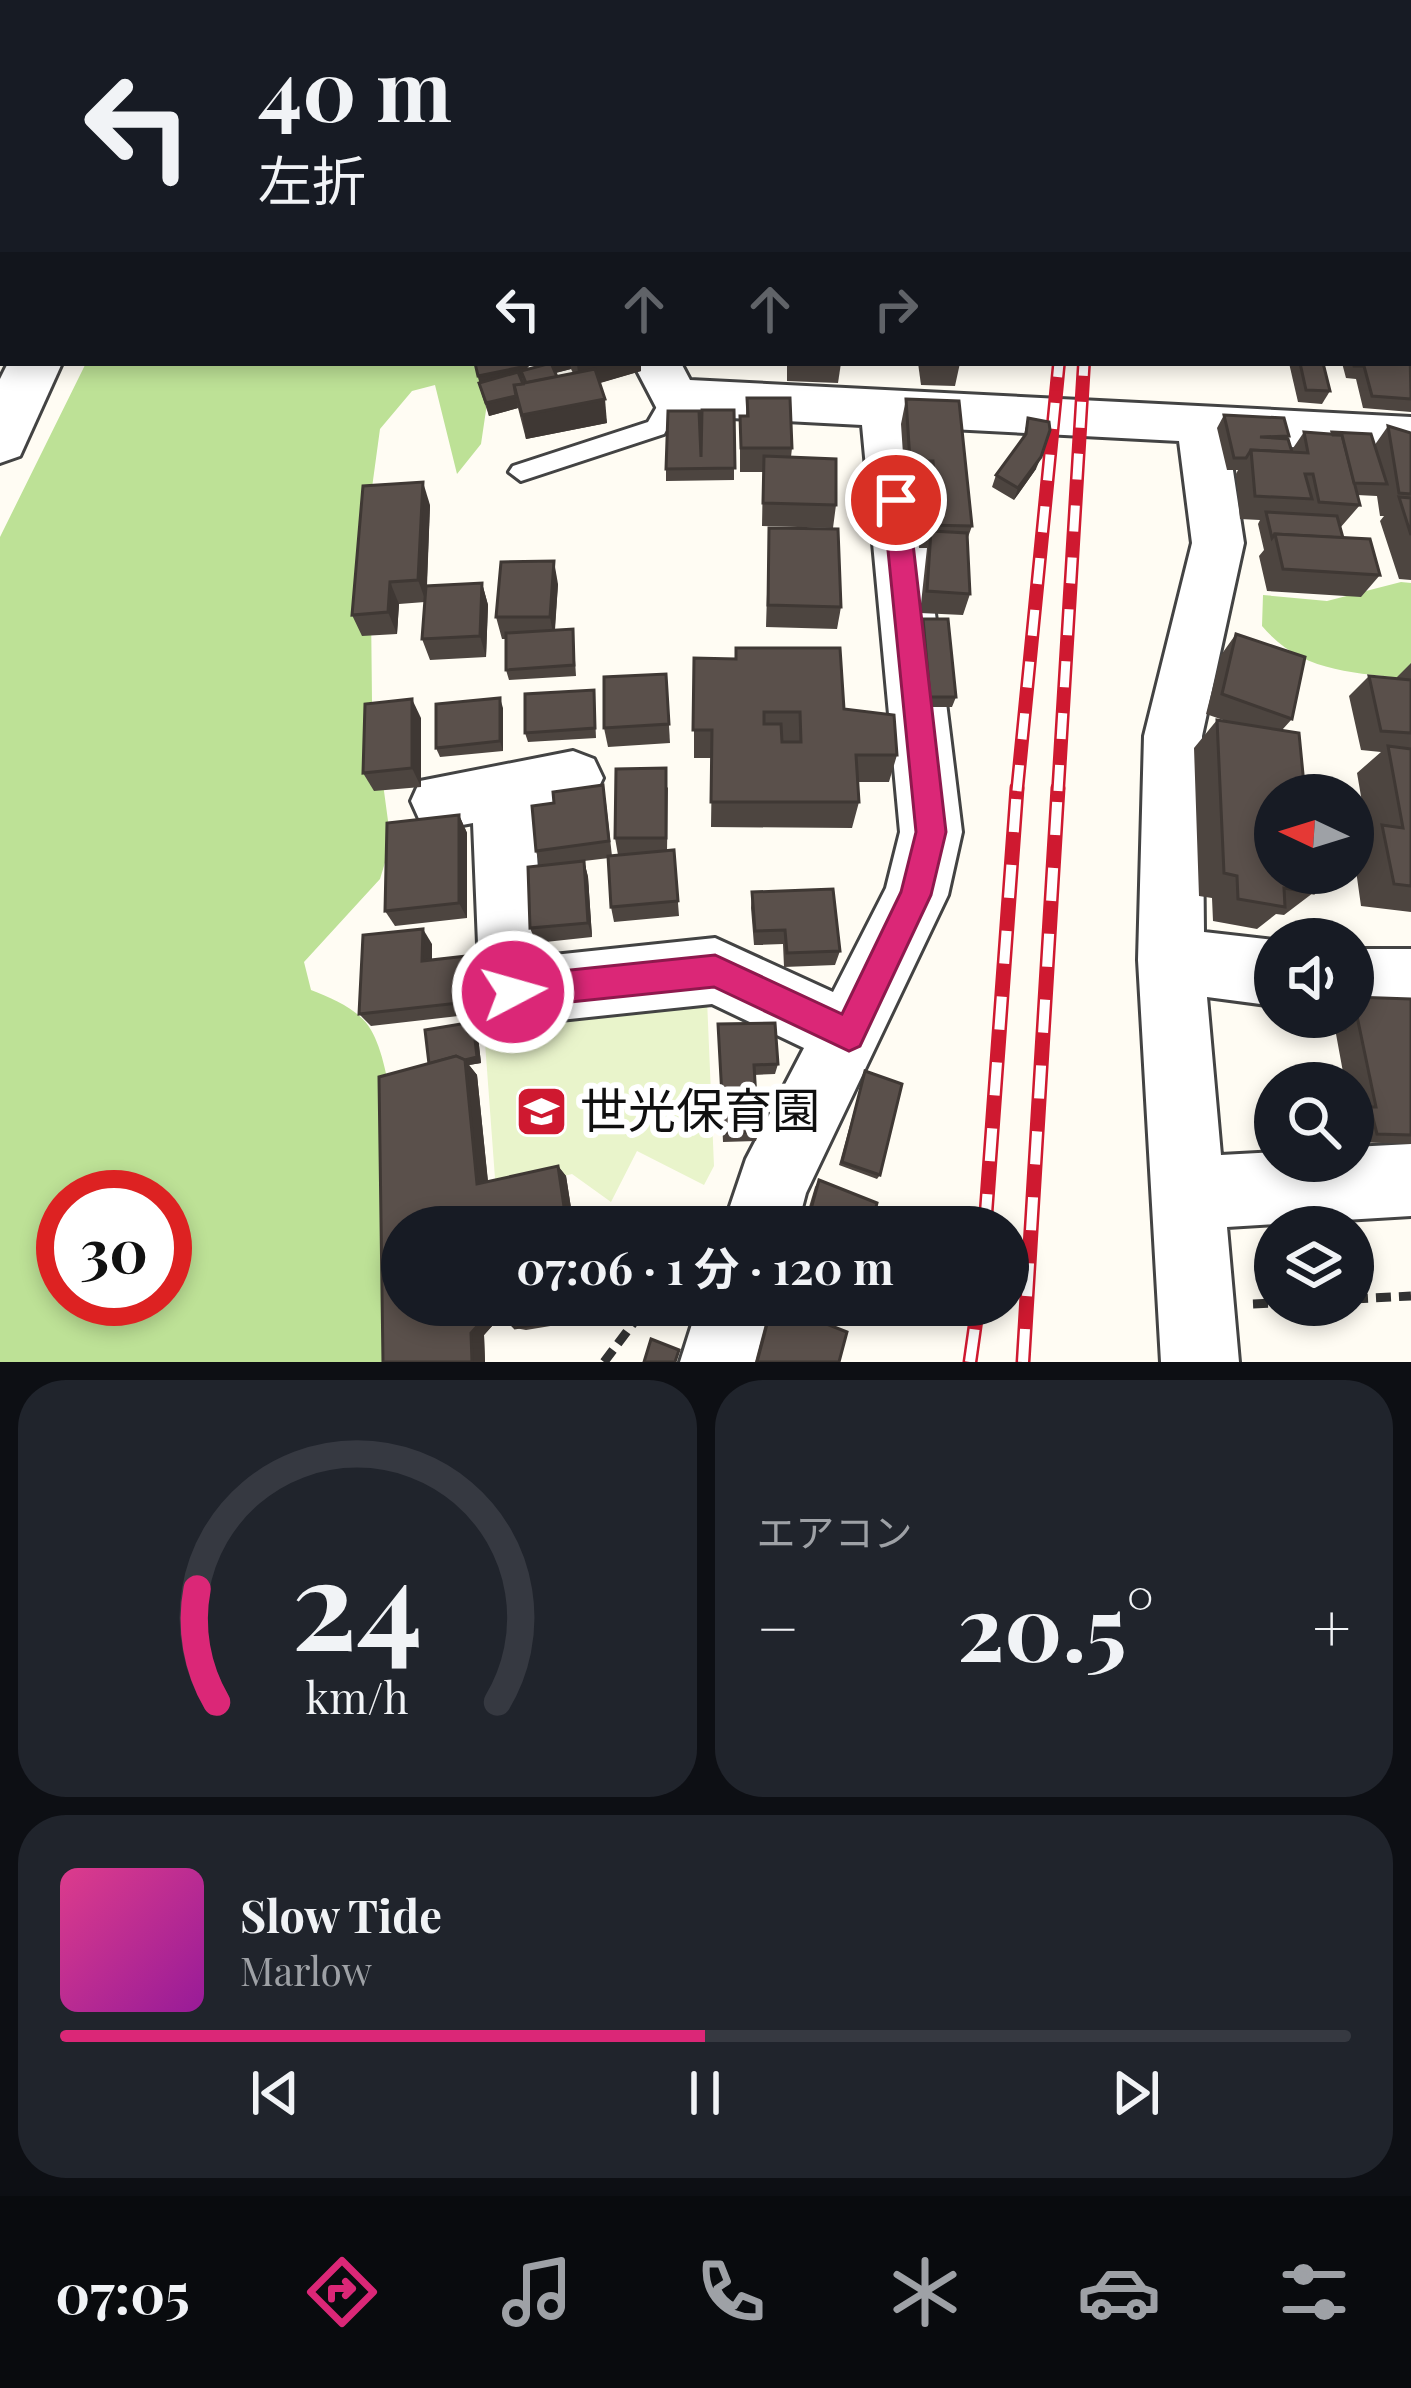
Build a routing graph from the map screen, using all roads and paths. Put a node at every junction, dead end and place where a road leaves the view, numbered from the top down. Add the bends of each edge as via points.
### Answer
1 (34, 366) edge
2 (666, 380) edge
3 (885, 405) junction
4 (1202, 423) junction
5 (1411, 435) edge
6 (0, 440) edge
7 (521, 472) dead end
8 (573, 778) dead end
9 (1171, 960) junction
10 (1254, 970) edge
11 (1374, 982) edge
12 (1411, 982) edge
13 (849, 1034) junction
14 (1411, 1180) edge
15 (1186, 1193) junction
16 (766, 1206) edge
17 (1411, 1296) edge
18 (1374, 1298) edge
19 (631, 1326) edge
20 (730, 1326) edge
21 (604, 1362) edge
22 (719, 1362) edge
23 (1200, 1362) edge

1 - 6 street
2 - 3 street
2 - 7 lane via 656,428
3 - 4 street
3 - 13 street via 931,832 916,895
4 - 5 street
4 - 9 street via 1218,543 1172,736
8 - 13 street via 472,796 513,992 715,971
9 - 10 street
9 - 15 street
11 - 12 street
13 - 16 street
14 - 15 street
15 - 23 street
17 - 18 path
19 - 21 path
20 - 22 street

